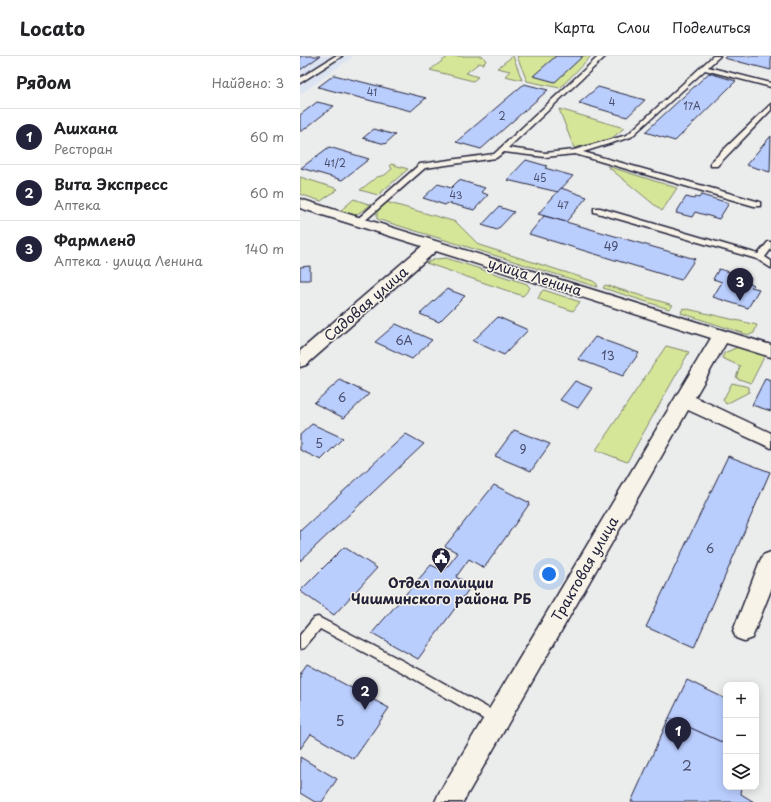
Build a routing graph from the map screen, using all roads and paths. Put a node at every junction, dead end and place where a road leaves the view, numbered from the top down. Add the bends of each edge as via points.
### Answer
1 (339, 56) edge
2 (602, 56) edge
3 (717, 56) edge
4 (704, 68) junction
5 (300, 81) edge
6 (771, 85) edge
7 (771, 106) edge
8 (503, 150) junction
9 (575, 152) junction
10 (714, 164) dead end
11 (300, 204) edge
12 (758, 204) dead end
13 (598, 210) dead end
14 (358, 222) junction
15 (771, 244) edge
16 (432, 246) junction
17 (760, 257) junction
18 (771, 265) edge
19 (722, 335) junction
20 (771, 351) edge
21 (300, 362) edge
22 (684, 400) junction
23 (771, 441) edge
24 (771, 561) edge
25 (744, 631) dead end
26 (300, 644) edge
27 (496, 720) junction
28 (448, 802) edge

1 - 5 lane
2 - 8 lane
3 - 4 lane
4 - 6 lane
4 - 9 lane via 629,136
7 - 10 lane
8 - 9 lane via 545,155
8 - 14 lane via 496,156 423,166
9 - 12 lane
11 - 14 street, улица Ленина
13 - 17 lane
14 - 16 street, улица Ленина
15 - 17 lane
16 - 19 street, улица Ленина
16 - 21 street, Садовая улица
17 - 18 lane
19 - 20 street, улица Ленина
19 - 22 street, Трактовая улица
22 - 23 street
22 - 27 street, Трактовая улица
24 - 25 street
26 - 27 lane via 318,622
27 - 28 street, Трактовая улица

